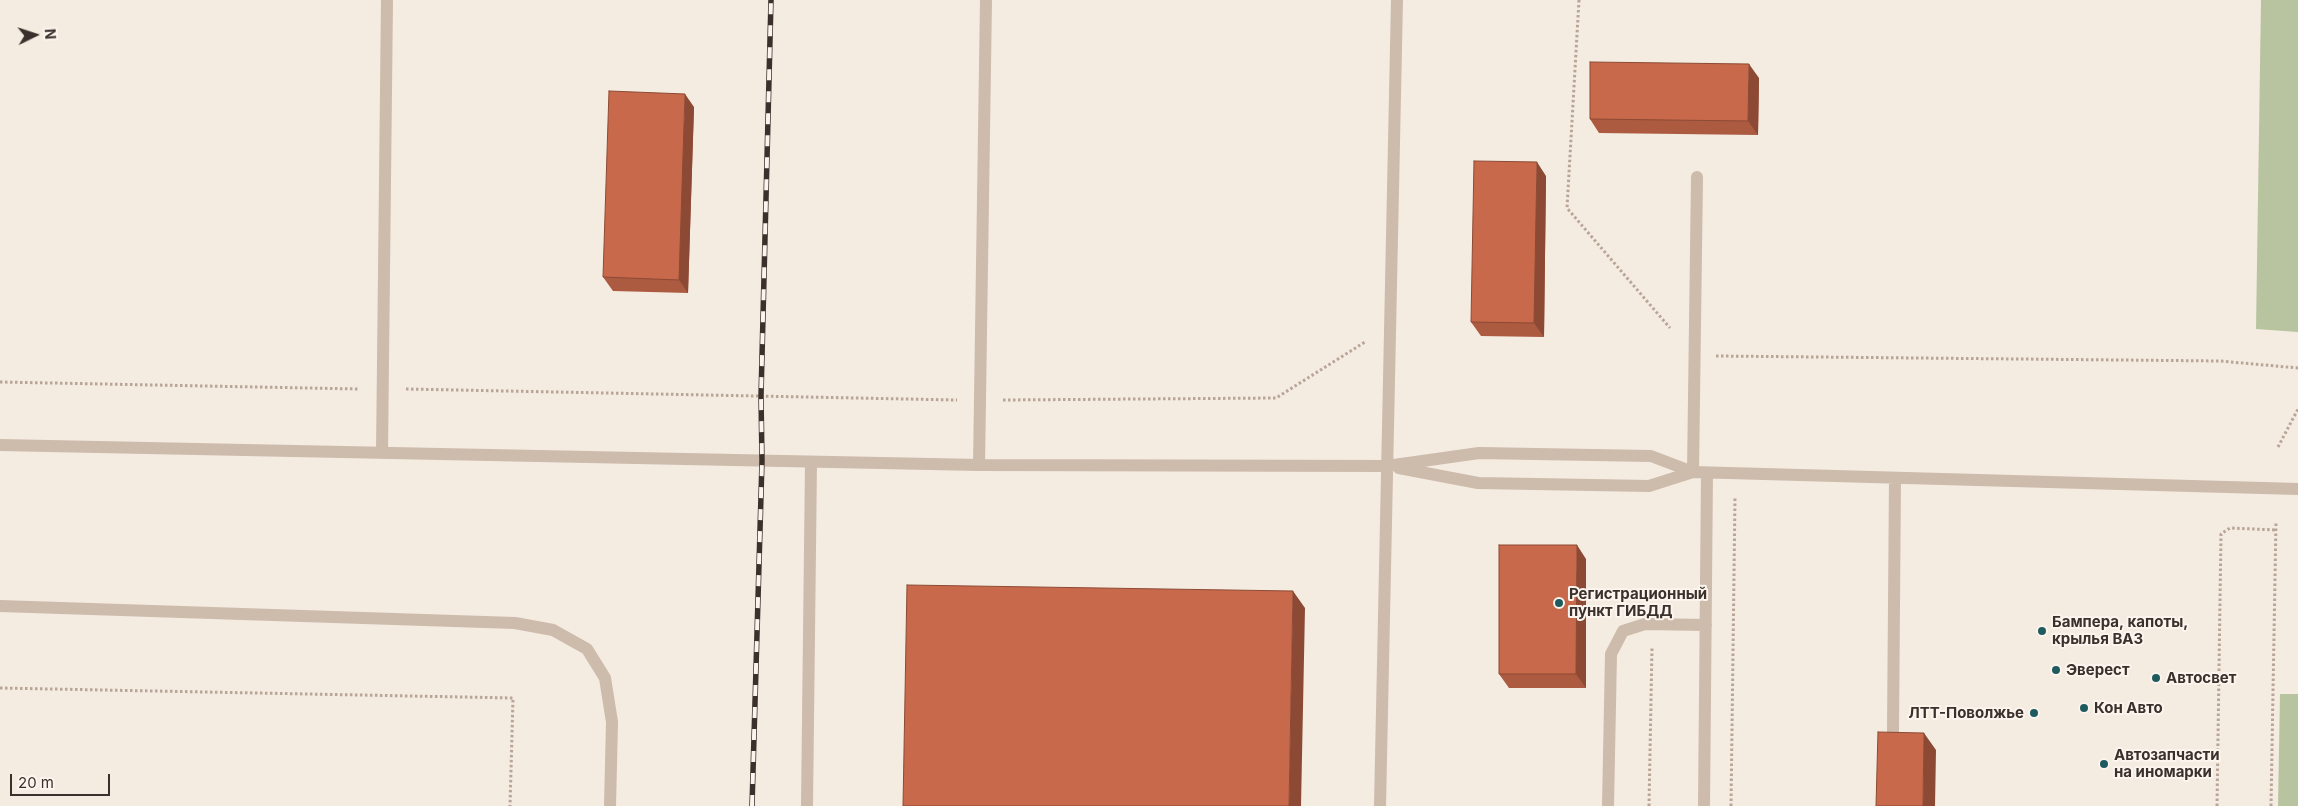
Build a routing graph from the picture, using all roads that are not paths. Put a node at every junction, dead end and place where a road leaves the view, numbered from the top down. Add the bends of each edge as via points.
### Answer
1 (386, 0) edge
2 (986, 0) edge
3 (1396, 0) edge
4 (1697, 177) dead end
5 (0, 445) edge
6 (382, 453) junction
7 (811, 462) junction
8 (980, 465) junction
9 (1387, 466) junction
10 (1693, 472) junction
11 (1707, 473) junction
12 (1894, 478) junction
13 (2298, 489) edge
14 (0, 606) edge
15 (1706, 625) junction
16 (1893, 732) edge
17 (610, 806) edge
18 (807, 806) edge
19 (1380, 806) edge
20 (1608, 806) edge
21 (1704, 806) edge

1 - 6 lane
2 - 8 lane
3 - 9 lane
4 - 10 lane
5 - 6 lane
6 - 7 lane
7 - 8 lane
7 - 18 lane
8 - 9 lane
9 - 10 lane via 1488,483 1649,486
9 - 10 lane via 1479,453 1651,456
9 - 19 lane
10 - 11 lane
11 - 12 lane
11 - 15 lane
12 - 13 lane
12 - 16 lane
14 - 17 lane via 515,623 553,630 587,649 605,678 612,722
15 - 20 lane via 1645,624 1624,631 1611,654
15 - 21 lane

